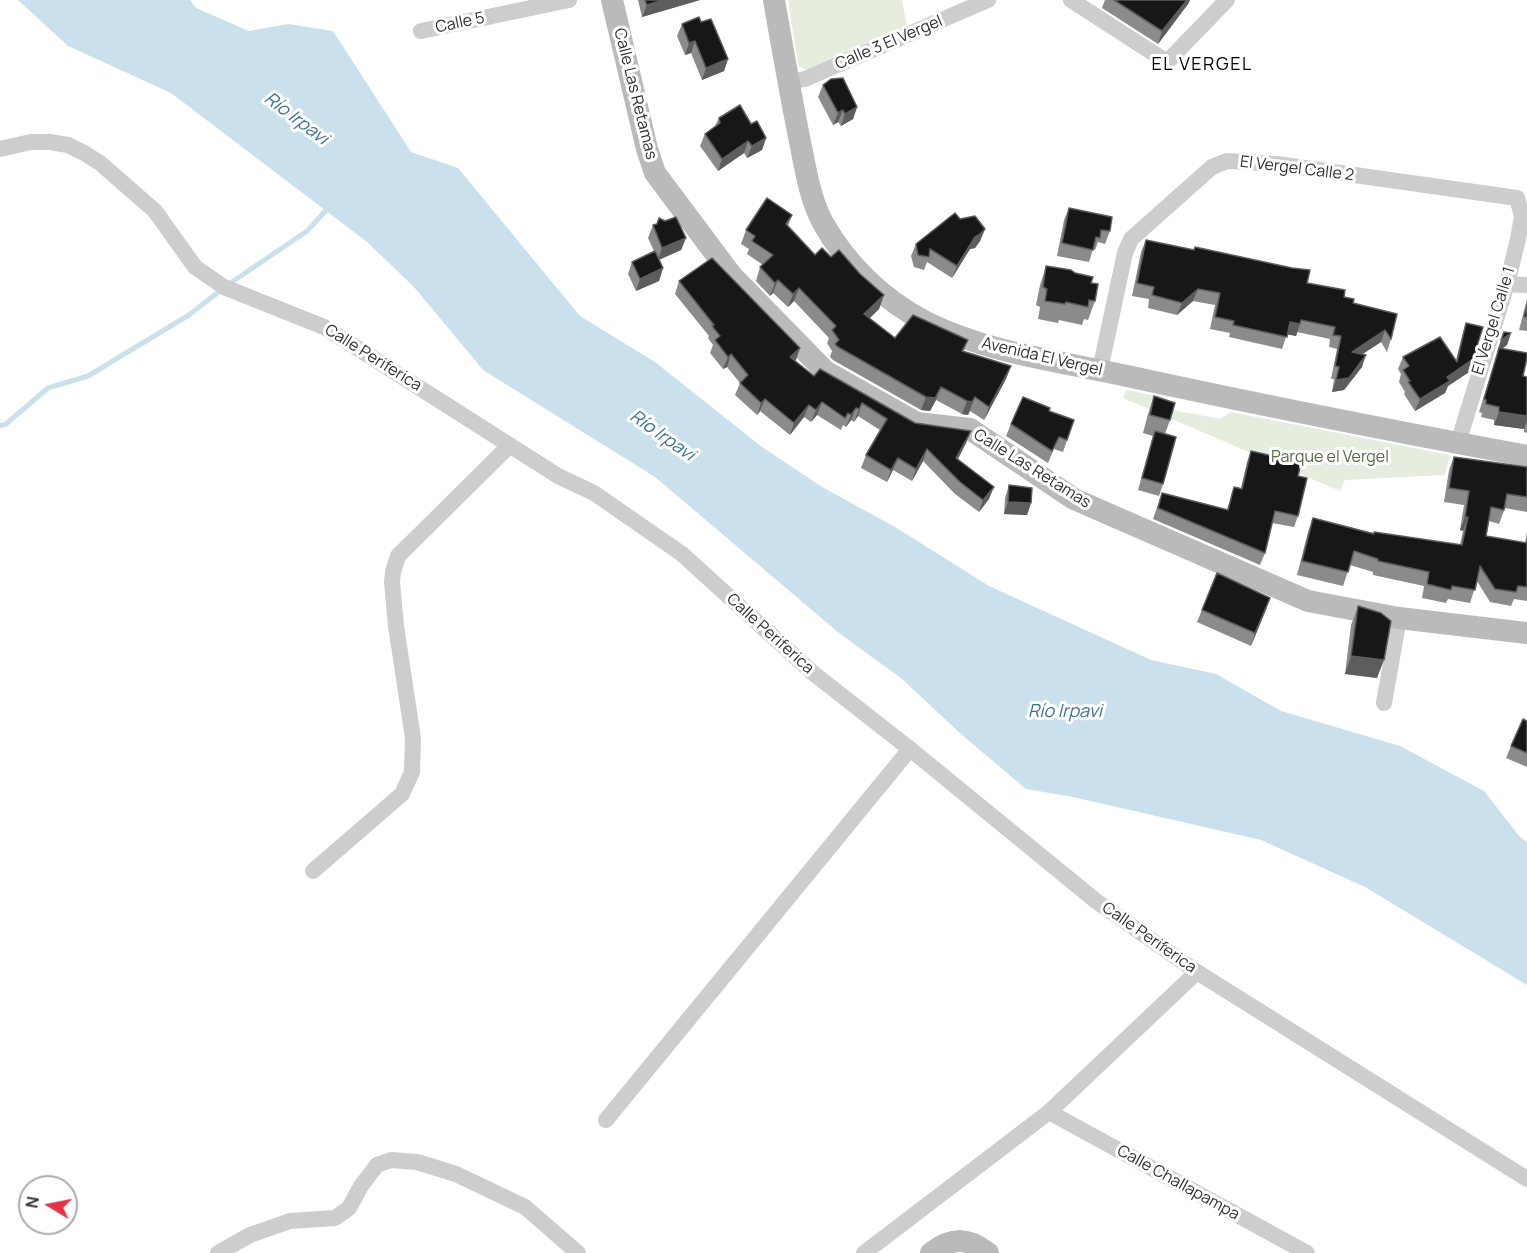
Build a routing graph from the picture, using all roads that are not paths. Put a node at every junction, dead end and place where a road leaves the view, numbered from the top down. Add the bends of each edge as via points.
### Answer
1 (569, 0) edge
2 (612, 0) edge
3 (774, 0) edge
4 (988, 0) edge
5 (1071, 0) edge
6 (1227, 0) edge
7 (421, 31) dead end
8 (789, 82) junction
9 (0, 149) edge
10 (1517, 198) joint
11 (1507, 284) junction
12 (1527, 285) edge
13 (1100, 370) junction
14 (1458, 443) junction
15 (510, 445) junction
16 (1527, 456) edge
17 (1398, 618) junction
18 (1527, 633) edge
19 (1383, 703) dead end
20 (910, 749) junction
21 (313, 871) dead end
22 (1197, 972) junction
23 (1049, 1112) junction
24 (606, 1120) dead end
25 (1527, 1179) edge
26 (987, 1252) edge
27 (218, 1253) edge
28 (578, 1253) edge
29 (864, 1253) edge
30 (931, 1253) edge
31 (1307, 1253) edge

1 - 7 street, Calle 5
2 - 17 street, Calle Las Retamas via 655,173 732,276 825,371 917,423 970,429 1074,499 1308,601
3 - 8 street, Avenida El Vergel
4 - 8 street, Calle 3 El Vergel via 805,79
5 - 6 street via 1167,62
8 - 13 street, Avenida El Vergel via 812,195 822,221 840,250 869,282 901,307 947,332 991,348
9 - 15 street, Calle Periferica via 50,142 84,153 155,211 195,267 224,287 324,327
10 - 11 street, El Vergel Calle 1 via 1522,216
10 - 13 street, El Vergel Calle 2 via 1277,164 1227,161 1212,167 1131,239
11 - 12 street
11 - 14 street, El Vergel Calle 1
13 - 14 street, Avenida El Vergel
14 - 16 street, Avenida El Vergel
15 - 20 street, Calle Periferica via 558,476 594,493 682,554 813,673
15 - 21 street via 398,556 393,593 412,738 412,772 402,794
17 - 18 street, Calle Las Retamas
17 - 19 street
20 - 22 street, Calle Periferica via 1095,901
20 - 24 street
22 - 23 street
22 - 25 street, Calle Periferica
23 - 29 street
23 - 31 street, Calle Challapampa
26 - 30 street via 966,1240 952,1241
27 - 28 street via 250,1235 291,1221 335,1218 349,1208 377,1165 392,1160 417,1162 456,1174 525,1207

